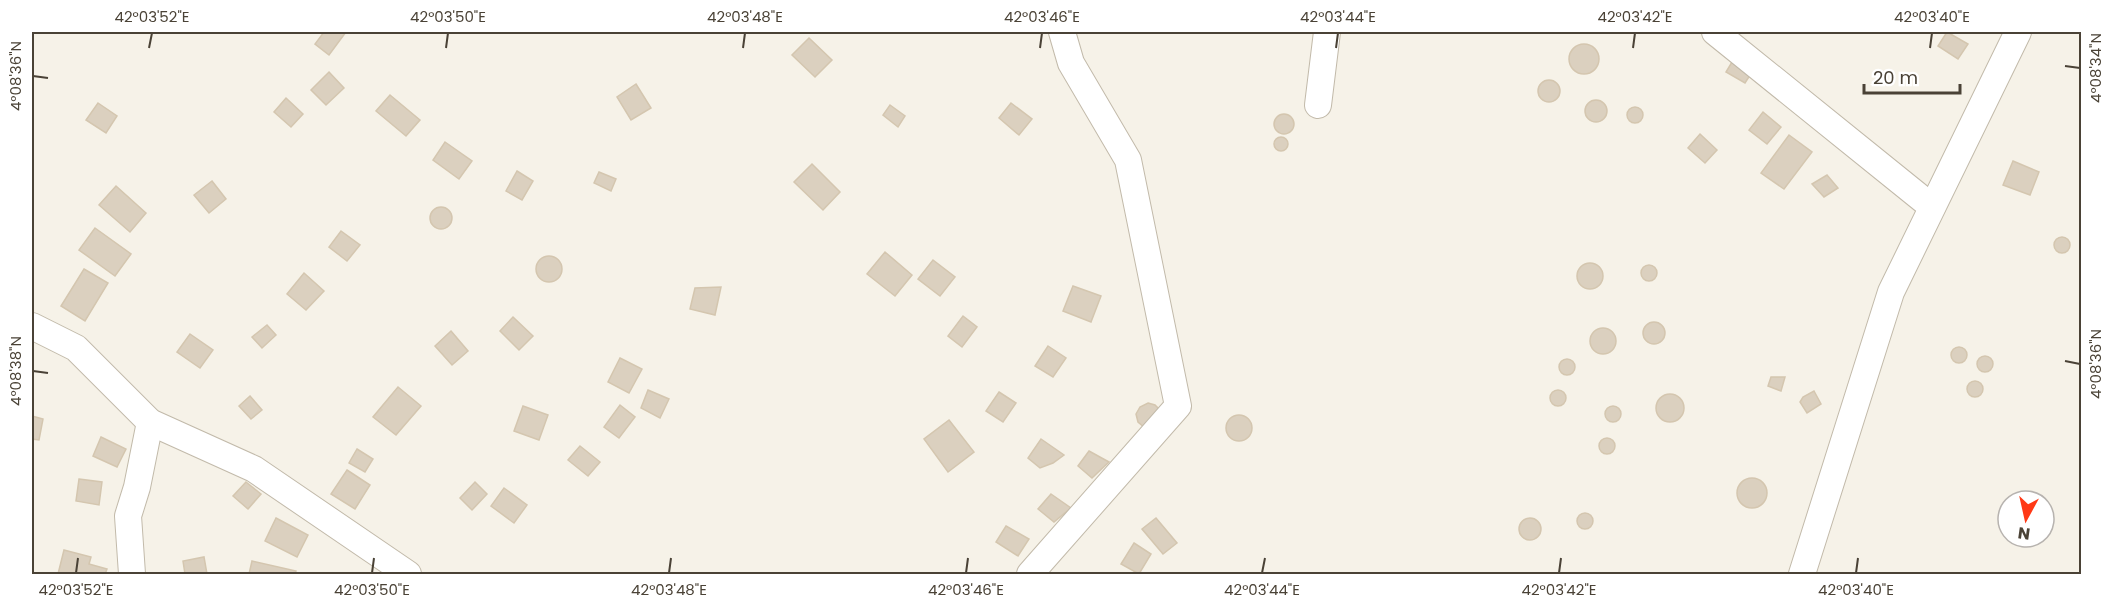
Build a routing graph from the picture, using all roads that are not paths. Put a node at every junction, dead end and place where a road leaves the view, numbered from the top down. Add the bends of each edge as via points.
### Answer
1 (1062, 32) edge
2 (1328, 32) edge
3 (1715, 32) edge
4 (2018, 32) edge
5 (1318, 105) dead end
6 (1932, 207) junction
7 (32, 326) edge
8 (150, 422) junction
9 (132, 574) edge
10 (408, 574) edge
11 (1030, 574) edge
12 (1802, 574) edge

1 - 11 street via 1071,63 1128,160 1178,406
2 - 5 street
3 - 6 street
4 - 6 street
6 - 12 street via 1891,292
7 - 8 street via 76,348
8 - 9 street via 128,516
8 - 10 street via 255,469

